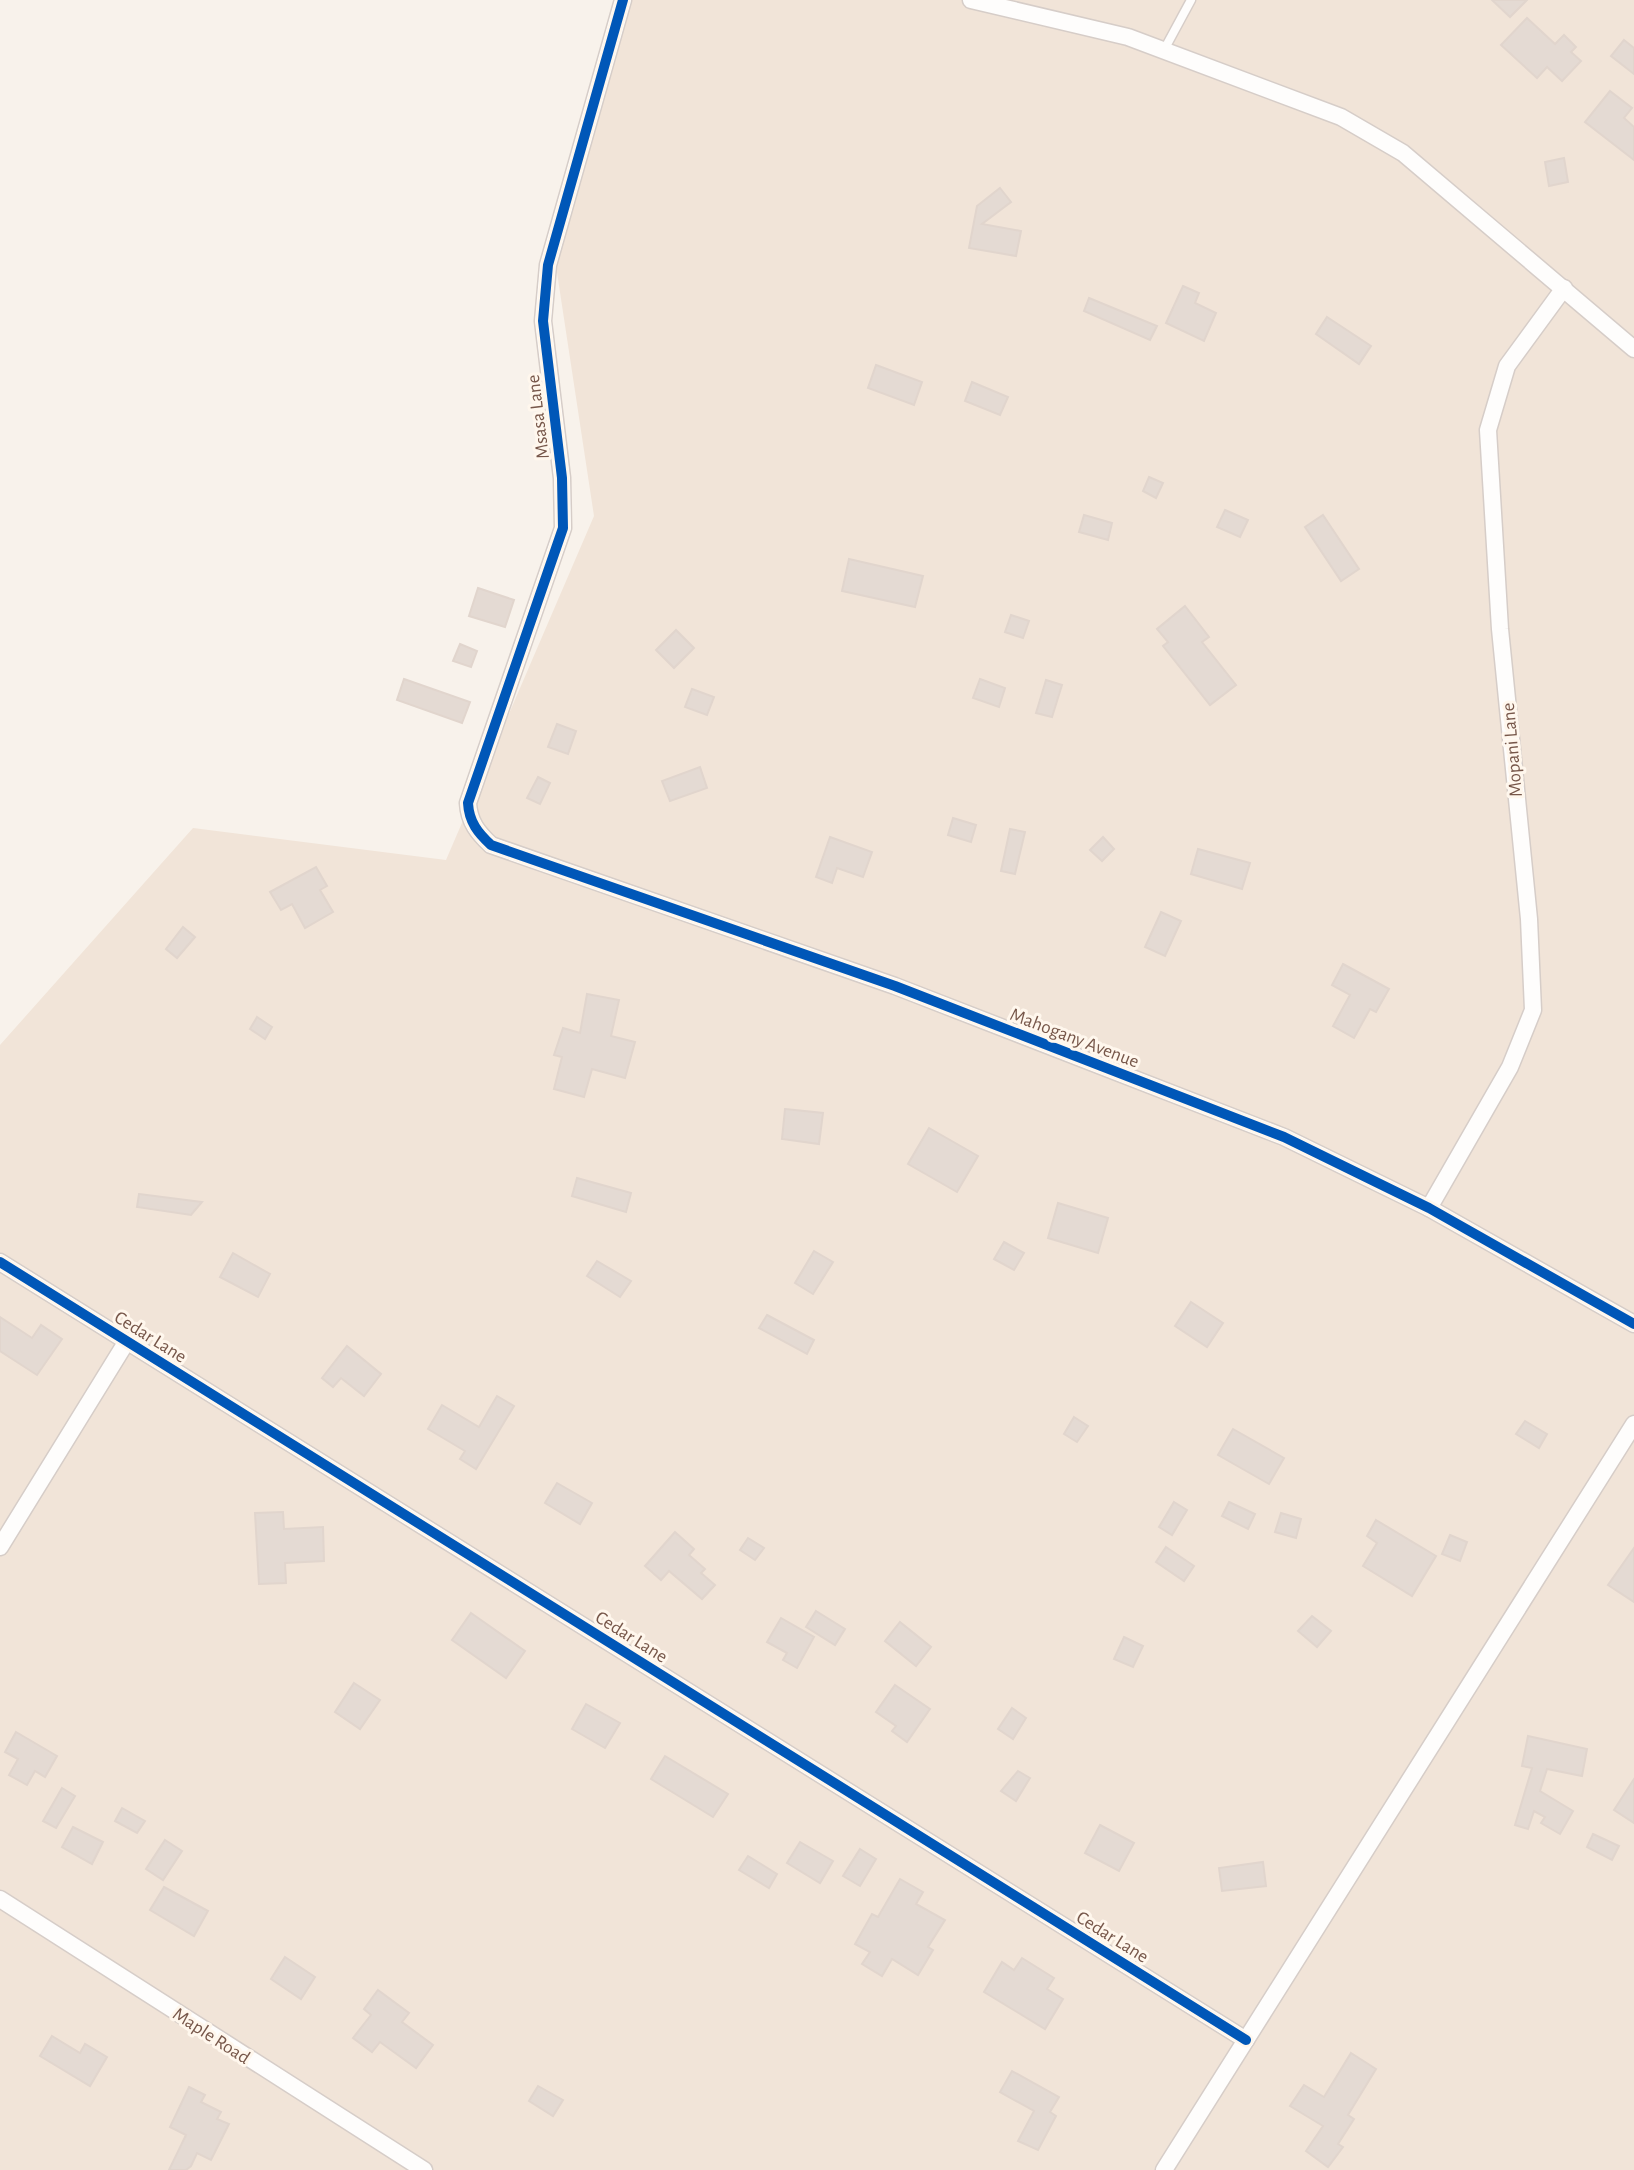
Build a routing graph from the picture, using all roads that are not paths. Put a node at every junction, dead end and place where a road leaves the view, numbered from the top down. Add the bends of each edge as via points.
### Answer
1 (622, 0) edge
2 (971, 0) edge
3 (1191, 0) edge
4 (1164, 50) junction
5 (1564, 289) junction
6 (1634, 349) edge
7 (477, 830) joint
8 (1429, 1208) junction
9 (0, 1262) edge
10 (1634, 1324) edge
11 (127, 1341) junction
12 (1634, 1424) edge
13 (0, 1547) edge
14 (0, 1899) edge
15 (1246, 2040) junction
16 (424, 2170) edge
17 (1164, 2170) edge

1 - 7 street, Msasa Lane via 543,294 563,528 468,803
2 - 4 street via 1128,37
3 - 4 lane
4 - 5 street via 1341,117 1403,153
5 - 6 street
5 - 8 street, Mopani Lane via 1507,366 1488,430 1533,1010 1510,1067
7 - 8 street, Mahogany Avenue via 491,845 895,986 1283,1137
8 - 10 street, Mahogany Avenue
9 - 11 street, Cedar Lane
11 - 13 street
11 - 15 street, Cedar Lane
12 - 15 street
14 - 16 street, Maple Road
15 - 17 street

